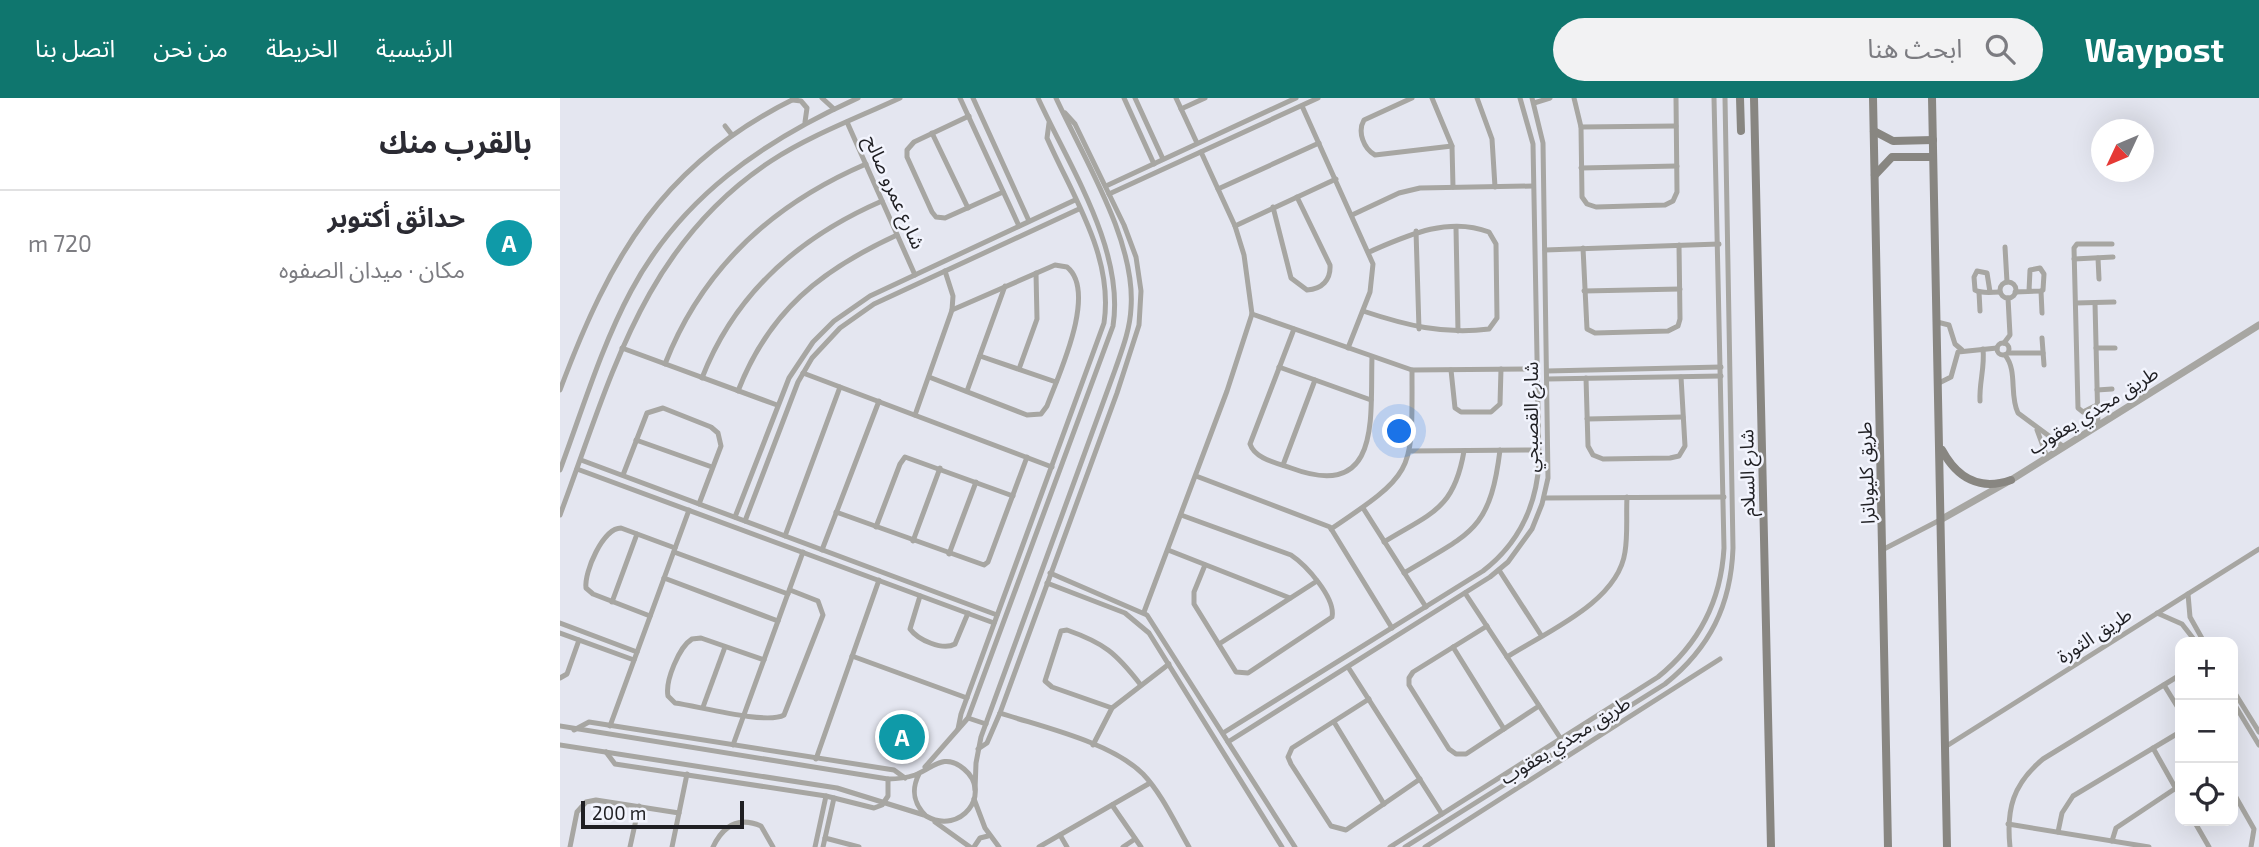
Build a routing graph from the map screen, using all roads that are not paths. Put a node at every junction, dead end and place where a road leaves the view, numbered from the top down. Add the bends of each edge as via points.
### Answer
1 (822, 98) edge
2 (858, 98) edge
3 (900, 98) edge
4 (960, 98) edge
5 (973, 98) edge
6 (1038, 98) edge
7 (1056, 98) edge
8 (1124, 98) edge
9 (1135, 98) edge
10 (1176, 98) edge
11 (1205, 98) edge
12 (1296, 98) edge
13 (1318, 98) edge
14 (1412, 98) edge
15 (1432, 98) edge
16 (1477, 98) edge
17 (1520, 98) edge
18 (1550, 98) edge
19 (1574, 98) edge
20 (1676, 98) edge
21 (1714, 98) edge
22 (1725, 98) edge
23 (1740, 98) edge
24 (1754, 98) edge
25 (1873, 98) edge
26 (1932, 98) edge
27 (794, 99) edge
28 (1533, 101) edge
29 (1302, 106) junction
30 (834, 109) junction
31 (1181, 109) junction
32 (1062, 112) junction
33 (968, 116) junction
34 (1252, 118) junction
35 (847, 122) junction
36 (1049, 123) junction
37 (803, 124) junction
38 (725, 126) dead end
39 (1676, 126) junction
40 (1256, 127) junction
41 (1581, 127) junction
42 (1741, 131) dead end
43 (1874, 131) junction
44 (932, 133) junction
45 (732, 135) junction
46 (1933, 140) junction
47 (1197, 143) junction
48 (1319, 143) junction
49 (1452, 146) junction
50 (1201, 152) junction
51 (1933, 157) junction
52 (1163, 159) junction
53 (866, 164) junction
54 (1154, 164) junction
55 (1677, 166) junction
56 (1726, 166) junction
57 (1717, 167) junction
58 (1581, 168) junction
59 (1874, 177) junction
60 (1121, 179) junction
61 (1336, 179) junction
62 (1105, 186) junction
63 (1533, 186) junction
64 (1125, 187) junction
65 (1453, 187) junction
66 (1495, 187) junction
67 (1218, 189) junction
68 (1003, 192) junction
69 (1109, 194) junction
70 (1297, 197) junction
71 (1075, 200) junction
72 (882, 201) junction
73 (1061, 206) junction
74 (1273, 207) junction
75 (968, 208) junction
76 (1079, 209) junction
77 (1065, 215) junction
78 (1352, 215) junction
79 (1029, 221) junction
80 (1124, 225) junction
81 (1019, 226) junction
82 (1235, 226) junction
83 (1456, 228) junction
84 (1117, 229) junction
85 (1416, 231) junction
86 (897, 235) junction
87 (1104, 238) junction
88 (1094, 242) junction
89 (1719, 244) junction
90 (2112, 244) dead end
91 (1679, 245) junction
92 (975, 247) junction
93 (2005, 247) dead end
94 (1583, 248) junction
95 (1545, 250) junction
96 (1369, 252) junction
97 (978, 256) junction
98 (2113, 257) dead end
99 (2098, 258) junction
100 (2074, 259) junction
101 (945, 271) junction
102 (1036, 273) junction
103 (915, 275) junction
104 (2099, 279) dead end
105 (2007, 282) junction
106 (1005, 286) junction
107 (1680, 289) junction
108 (1584, 291) junction
109 (2029, 291) junction
110 (2041, 291) junction
111 (1979, 292) junction
112 (1990, 292) junction
113 (2000, 292) junction
114 (2015, 292) junction
115 (2008, 298) junction
116 (2114, 302) dead end
117 (2076, 303) junction
118 (2095, 303) junction
119 (953, 310) junction
120 (1363, 311) junction
121 (1980, 311) dead end
122 (2042, 313) dead end
123 (1252, 314) junction
124 (1937, 322) junction
125 (1129, 325) junction
126 (1139, 325) junction
127 (2259, 325) edge
128 (1536, 328) junction
129 (1547, 328) junction
130 (1294, 329) junction
131 (1419, 329) junction
132 (1458, 331) junction
133 (2042, 338) dead end
134 (2004, 343) junction
135 (622, 348) junction
136 (1348, 348) junction
137 (1997, 348) junction
138 (2096, 348) junction
139 (2115, 348) dead end
140 (1983, 349) junction
141 (1962, 350) junction
142 (2043, 353) junction
143 (2006, 354) junction
144 (980, 356) junction
145 (1371, 357) junction
146 (665, 364) junction
147 (2044, 365) dead end
148 (1099, 366) junction
149 (1279, 367) junction
150 (1721, 367) junction
151 (1019, 369) junction
152 (1501, 369) junction
153 (1537, 369) junction
154 (1115, 370) junction
155 (1412, 370) junction
156 (1451, 370) junction
157 (1547, 371) junction
158 (803, 373) junction
159 (1721, 376) junction
160 (929, 377) junction
161 (1681, 377) junction
162 (702, 378) junction
163 (1586, 378) junction
164 (1547, 379) junction
165 (1315, 380) junction
166 (1056, 382) junction
167 (1093, 383) junction
168 (1939, 383) junction
169 (840, 387) junction
170 (1109, 389) junction
171 (2112, 389) dead end
172 (560, 390) edge
173 (2097, 390) junction
174 (738, 391) junction
175 (967, 391) junction
176 (587, 399) junction
177 (1371, 400) junction
178 (879, 401) junction
179 (1980, 401) dead end
180 (601, 405) junction
181 (777, 405) junction
182 (2097, 405) junction
183 (915, 415) junction
184 (1683, 417) junction
185 (1587, 419) junction
186 (2098, 426) junction
187 (2037, 430) junction
188 (765, 437) junction
189 (1062, 438) junction
190 (636, 440) junction
191 (775, 440) junction
192 (1072, 442) junction
193 (2064, 447) junction
194 (1940, 448) junction
195 (1500, 450) junction
196 (1539, 450) junction
197 (1464, 451) junction
198 (1410, 452) junction
199 (1027, 457) junction
200 (2047, 457) junction
201 (581, 460) junction
202 (1732, 462) junction
203 (1723, 463) junction
204 (1283, 465) junction
205 (712, 467) junction
206 (1052, 467) junction
207 (577, 468) junction
208 (940, 468) junction
209 (605, 469) junction
210 (560, 470) edge
211 (1078, 472) junction
212 (1087, 474) junction
213 (623, 475) junction
214 (1196, 476) junction
215 (602, 478) junction
216 (2011, 480) junction
217 (976, 482) junction
218 (661, 489) junction
219 (1013, 496) junction
220 (1724, 497) junction
221 (657, 498) junction
222 (1544, 498) junction
223 (1627, 498) junction
224 (740, 503) junction
225 (699, 504) junction
226 (1038, 505) junction
227 (750, 507) junction
228 (1046, 508) junction
229 (1363, 508) junction
230 (689, 510) junction
231 (836, 512) junction
232 (560, 515) edge
233 (1181, 515) junction
234 (735, 517) junction
235 (1942, 519) junction
236 (745, 521) junction
237 (876, 527) junction
238 (1331, 529) junction
239 (637, 534) junction
240 (785, 536) junction
241 (913, 541) junction
242 (1384, 542) junction
243 (1884, 549) junction
244 (2259, 549) edge
245 (674, 550) junction
246 (822, 550) junction
247 (1168, 550) junction
248 (803, 552) junction
249 (949, 554) junction
250 (853, 561) junction
251 (1205, 565) junction
252 (850, 570) junction
253 (1499, 570) junction
254 (1050, 573) junction
255 (1404, 573) junction
256 (664, 578) junction
257 (1066, 579) junction
258 (879, 580) junction
259 (1317, 581) junction
260 (1047, 583) junction
261 (1062, 589) junction
262 (789, 592) junction
263 (1465, 593) junction
264 (2188, 593) junction
265 (920, 596) junction
266 (1290, 598) junction
267 (612, 602) junction
268 (1426, 607) junction
269 (984, 610) junction
270 (1144, 612) junction
271 (968, 613) junction
272 (2157, 613) junction
273 (998, 615) junction
274 (650, 617) junction
275 (981, 618) junction
276 (778, 621) junction
277 (994, 623) junction
278 (560, 624) edge
279 (1021, 626) junction
280 (1487, 626) junction
281 (1030, 628) junction
282 (1392, 628) junction
283 (2192, 630) junction
284 (560, 633) edge
285 (1541, 635) junction
286 (2194, 637) edge
287 (2199, 637) edge
288 (579, 640) junction
289 (987, 643) junction
290 (1219, 644) junction
291 (995, 646) junction
292 (1363, 646) junction
293 (725, 647) junction
294 (1453, 647) junction
295 (637, 652) junction
296 (1368, 654) junction
297 (852, 656) junction
298 (1507, 657) junction
299 (1720, 659) dead end
300 (634, 660) junction
301 (764, 660) junction
302 (1169, 664) junction
303 (1348, 667) junction
304 (560, 678) edge
305 (2175, 678) edge
306 (1140, 684) junction
307 (2164, 685) junction
308 (1198, 692) junction
309 (1630, 695) junction
310 (967, 698) junction
311 (1369, 699) junction
312 (1193, 700) junction
313 (2237, 700) edge
314 (1635, 703) junction
315 (2175, 703) edge
316 (1539, 706) junction
317 (703, 707) junction
318 (2238, 707) edge
319 (1112, 708) junction
320 (2242, 711) junction
321 (1000, 713) junction
322 (744, 714) junction
323 (968, 718) junction
324 (1334, 722) junction
325 (986, 724) junction
326 (1239, 724) junction
327 (560, 726) edge
328 (610, 726) junction
329 (1504, 729) junction
330 (574, 730) junction
331 (958, 731) junction
332 (652, 732) junction
333 (1244, 732) junction
334 (2259, 732) edge
335 (1223, 733) junction
336 (2175, 735) edge
337 (1561, 739) junction
338 (697, 740) junction
339 (650, 742) junction
340 (1228, 742) junction
341 (560, 745) edge
342 (1093, 745) junction
343 (2259, 745) edge
344 (733, 746) junction
345 (1945, 747) junction
346 (2153, 748) junction
347 (695, 749) junction
348 (978, 750) junction
349 (606, 752) junction
350 (816, 759) junction
351 (925, 767) junction
352 (687, 774) junction
353 (919, 774) junction
354 (1500, 777) junction
355 (905, 778) junction
356 (779, 779) junction
357 (888, 779) junction
358 (1420, 779) junction
359 (1150, 783) junction
360 (1505, 784) junction
361 (2175, 787) edge
362 (778, 788) junction
363 (975, 790) junction
364 (2175, 790) edge
365 (826, 796) junction
366 (834, 798) junction
367 (974, 799) junction
368 (885, 801) junction
369 (2238, 801) edge
370 (1384, 804) junction
371 (1112, 805) junction
372 (639, 806) junction
373 (679, 813) junction
374 (1442, 814) junction
375 (929, 818) junction
376 (2008, 824) junction
377 (2197, 826) edge
378 (2058, 832) junction
379 (1060, 835) junction
380 (988, 836) junction
381 (825, 838) junction
382 (1135, 839) junction
383 (960, 840) junction
384 (2112, 841) junction
385 (1280, 844) edge
386 (672, 846) edge
387 (570, 847) edge
388 (630, 847) edge
389 (681, 847) edge
390 (713, 847) edge
391 (774, 847) edge
392 (815, 847) edge
393 (823, 847) edge
394 (859, 847) edge
395 (961, 847) edge
396 (972, 847) edge
397 (999, 847) edge
398 (1039, 847) edge
399 (1067, 847) edge
400 (1123, 847) edge
401 (1141, 847) edge
402 (1189, 847) edge
403 (1270, 847) edge
404 (1295, 847) edge
405 (1390, 847) edge
406 (1405, 847) edge
407 (1425, 847) edge
408 (1771, 847) edge
409 (1888, 847) edge
410 (1947, 847) edge
411 (2010, 847) edge
412 (2149, 847) edge
413 (2209, 847) edge
414 (2251, 847) edge

1 - 30 street
2 - 30 street
3 - 35 street
4 - 33 street
5 - 79 street
6 - 36 street
7 - 32 street
8 - 54 street
9 - 52 street
10 - 31 street
11 - 31 street
12 - 34 street
13 - 29 street
14 - 49 street via 1364,120 1361,133 1368,150 1375,155
15 - 49 street
16 - 66 street via 1492,139
17 - 63 street, شارع القصبجي via 1531,131
18 - 28 street
19 - 41 street
20 - 39 street
21 - 57 street
22 - 56 street
23 - 42 main road
24 - 408 main road, شارع السلام
25 - 43 main road, طريق كليوباترا
26 - 46 main road
27 - 37 street via 807,108
27 - 45 street
28 - 95 street, شارع القصبجي via 1543,143
29 - 40 street
29 - 48 street
30 - 37 street
31 - 47 street
32 - 62 street via 1075,124
32 - 84 street
33 - 44 street
33 - 68 street
34 - 40 street
34 - 47 street
35 - 53 street, شارع عمرو صالح
35 - 135 street via 770,162 709,213 671,255
36 - 71 street via 1047,138
36 - 87 street
37 - 176 street via 731,170 675,226 631,292
38 - 45 street
39 - 41 street
39 - 55 street
40 - 50 street
41 - 58 street
43 - 46 main road via 1893,141
43 - 59 main road, طريق كليوباترا
44 - 75 street
44 - 75 street via 911,144 907,153 932,212 942,219
45 - 172 street via 673,187 621,253 595,302
46 - 51 main road
47 - 52 street
48 - 61 street
48 - 67 street
49 - 65 street
50 - 64 street
50 - 67 street
51 - 59 main road via 1892,157
51 - 124 main road
52 - 54 street
53 - 72 street, شارع عمرو صالح
53 - 146 street via 798,198 742,245 698,298
54 - 60 street
55 - 58 street
55 - 58 street via 1676,197 1670,204 1653,206 1587,204 1582,197
56 - 57 street
56 - 202 street
57 - 89 street
59 - 243 main road, طريق كليوباترا
60 - 62 street
60 - 64 street
61 - 70 street
61 - 78 street
62 - 69 street
63 - 66 street
63 - 128 street, شارع القصبجي
64 - 69 street
65 - 66 street
65 - 78 street via 1409,190
67 - 82 street
68 - 75 street
68 - 81 street
69 - 80 street
70 - 74 street
70 - 74 street via 1330,265 1321,286 1307,290 1291,278
71 - 73 street
71 - 76 street
72 - 86 street, شارع عمرو صالح
72 - 162 street via 817,234 762,280 720,337
73 - 77 street
73 - 79 street
74 - 82 street
76 - 77 street
76 - 88 street
77 - 97 street
78 - 96 street
79 - 81 street
80 - 84 street
80 - 126 street via 1139,274
81 - 92 street
82 - 123 street
83 - 85 street
83 - 132 street
83 - 132 street via 1485,230 1496,244 1497,321 1489,329
84 - 125 street via 1131,280
85 - 96 street
85 - 131 street
86 - 103 street, شارع عمرو صالح
86 - 174 street via 841,263 807,288 766,335
87 - 88 street
87 - 148 street via 1116,296 1113,326
88 - 189 street via 1106,285 1104,323
89 - 91 street
89 - 150 street
90 - 100 street via 2077,244
91 - 94 street
91 - 107 street
92 - 97 street
92 - 103 street
93 - 105 street
94 - 95 street
94 - 108 street
95 - 129 street, شارع القصبجي
96 - 120 street via 1373,279
97 - 101 street
98 - 99 street
99 - 100 street
99 - 104 street
100 - 117 street
101 - 119 street
101 - 158 street via 851,319 822,346
102 - 106 street
102 - 151 street via 1037,319
102 - 166 street via 1055,265 1067,267 1075,277 1074,328
103 - 181 street via 857,303 823,331 796,365
105 - 113 street
105 - 114 street
106 - 119 street
106 - 144 street
107 - 108 street
107 - 108 street via 1680,323 1672,330 1595,333 1585,325
109 - 110 street
109 - 110 street via 2029,274 2036,267 2044,274
109 - 114 street
110 - 122 street
111 - 112 street
111 - 112 street via 1974,277 1981,270 1989,276
111 - 121 street
112 - 113 street
113 - 115 street
114 - 115 street
115 - 134 street via 2010,335
116 - 118 street
117 - 118 street
117 - 182 street via 2078,408 2083,412
118 - 138 street
119 - 160 street
120 - 131 street
120 - 136 street
123 - 130 street
123 - 214 street
124 - 141 street via 1949,325
124 - 168 main road
125 - 126 street
125 - 154 street
126 - 212 street
127 - 186 street, طريق مجدي يعقوب
128 - 129 street
128 - 153 street, شارع القصبجي
129 - 157 street, شارع القصبجي
130 - 136 street
130 - 149 street
131 - 132 street
133 - 142 street
134 - 137 street
134 - 143 street
135 - 146 street
135 - 180 street
136 - 145 street
137 - 140 street
137 - 143 street via 2000,355
138 - 139 street
138 - 173 street
140 - 141 street
140 - 179 street
141 - 168 street via 1955,356 1951,377
142 - 143 street
142 - 147 street
143 - 187 street via 2016,410
144 - 151 street
144 - 175 street
145 - 155 street
145 - 177 street
146 - 162 street
148 - 154 street
148 - 167 street
149 - 165 street
149 - 204 street via 1250,444 1256,455
150 - 157 street
150 - 159 street
151 - 166 street
152 - 153 street
152 - 156 street
152 - 156 street via 1500,404 1492,412 1455,408
153 - 196 street, شارع القصبجي
154 - 170 street
155 - 156 street
155 - 198 street
157 - 164 street, شارع القصبجي
158 - 169 street
158 - 191 street
159 - 161 street
159 - 203 street
160 - 175 street
160 - 183 street
161 - 163 street
161 - 184 street
162 - 174 street
163 - 164 street
163 - 185 street
164 - 222 street, شارع القصبجي
165 - 177 street
165 - 204 street
166 - 175 street via 1045,411 1037,416
167 - 170 street
167 - 192 street
168 - 194 main road
169 - 178 street
169 - 240 street
170 - 211 street
171 - 173 street
173 - 182 street
174 - 181 street
176 - 180 street
176 - 210 street
177 - 204 street via 1369,442 1349,470 1315,477
178 - 183 street
178 - 231 street
180 - 201 street
181 - 188 street
182 - 186 street
183 - 199 street
184 - 185 street
184 - 185 street via 1683,452 1671,458 1598,458 1588,446
186 - 193 street, طريق مجدي يعقوب
187 - 193 street
187 - 200 street
188 - 191 street
188 - 224 street
189 - 192 street
189 - 206 street
190 - 205 street
190 - 205 street via 647,413 663,408 715,429 721,446
190 - 213 street
191 - 227 street
192 - 228 street
193 - 200 street, طريق مجدي يعقوب
194 - 216 main road via 1952,467 1969,480 1990,485
194 - 235 main road
195 - 196 street
195 - 197 street
195 - 255 street via 1492,499 1478,523
196 - 268 street, شارع القصبجي via 1533,500 1517,535 1493,563
197 - 198 street
197 - 242 street via 1460,479 1445,502
198 - 229 street via 1396,482
199 - 206 street
199 - 219 street
200 - 216 street, طريق مجدي يعقوب
201 - 207 street
201 - 209 street
202 - 203 street
202 - 314 street via 1732,566 1720,618 1691,661
203 - 220 street
205 - 225 street
206 - 226 street
207 - 215 street
207 - 232 street
208 - 217 street
208 - 237 street via 910,457 902,460
208 - 241 street
209 - 213 street
209 - 215 street
211 - 212 street
211 - 279 street
212 - 254 street
213 - 218 street
214 - 233 street
214 - 238 street
215 - 221 street
216 - 235 street, طريق مجدي يعقوب
217 - 219 street
217 - 249 street
218 - 221 street
218 - 225 street
219 - 249 street via 986,564 978,566
220 - 223 street
220 - 309 street via 1723,565 1710,613 1683,654
221 - 230 street
222 - 223 street
222 - 253 street, شارع القصبجي via 1532,530
223 - 285 street via 1625,552 1617,576 1601,597
224 - 227 street
224 - 234 street
225 - 234 street
226 - 228 street
226 - 273 street
227 - 236 street
228 - 291 street
229 - 238 street
229 - 242 street
230 - 245 street
230 - 248 street
231 - 237 street
231 - 246 street
233 - 247 street
233 - 259 street via 1291,555
234 - 236 street
235 - 243 street
235 - 345 main road
236 - 240 street
237 - 241 street
238 - 282 street
239 - 245 street
239 - 267 street
239 - 267 street via 621,528 608,531 586,579 589,592
240 - 246 street
241 - 249 street
242 - 255 street
243 - 409 main road, طريق كليوباترا
244 - 264 street, طريق الثورة
245 - 256 street
245 - 262 street
246 - 250 street
247 - 251 street
247 - 270 street
248 - 252 street
248 - 262 street
250 - 252 street
250 - 269 street
251 - 266 street
251 - 290 street via 1194,604
252 - 258 street
253 - 263 street, شارع القصبجي
253 - 285 street
254 - 257 street
254 - 260 street
255 - 268 street
256 - 274 street
256 - 276 street
257 - 261 street
257 - 270 street
258 - 265 street
258 - 297 street
259 - 266 street
259 - 290 street via 1333,613 1317,629 1244,674 1233,669
260 - 261 street
260 - 281 street
261 - 302 street via 1132,617
262 - 276 street
262 - 322 street via 818,601 823,615 787,711 774,718
263 - 280 street
263 - 296 street, شارع القصبجي
264 - 272 street, طريق الثورة
264 - 283 street
265 - 271 street
265 - 271 street via 910,628 942,646 955,643
266 - 290 street
267 - 274 street
268 - 282 street, شارع القصبجي
269 - 273 street
269 - 275 street
270 - 308 street
271 - 275 street
272 - 283 street
272 - 345 street, طريق الثورة
273 - 277 street
274 - 295 street
275 - 277 street
276 - 301 street
277 - 289 street
278 - 295 street
279 - 281 street
279 - 325 street
280 - 294 street
280 - 298 street
281 - 321 street
282 - 292 street, شارع القصبجي
283 - 286 street
283 - 287 street
284 - 288 street
285 - 298 street
288 - 300 street
288 - 304 street via 567,674
289 - 291 street
289 - 310 street
291 - 323 street
292 - 296 street
292 - 326 street, شارع القصبجي
293 - 301 street
293 - 317 street
293 - 317 street via 701,638 688,641 667,686 671,700
294 - 329 street
294 - 329 street via 1413,672 1408,681 1449,749 1466,754
295 - 300 street
296 - 303 street, شارع القصبجي
297 - 310 street
297 - 350 street
298 - 316 street
299 - 407 street, طريق مجدي يعقوب
300 - 328 street
301 - 322 street
302 - 306 street
302 - 312 street
303 - 311 street
303 - 333 street, شارع القصبجي
305 - 307 street
306 - 319 street
306 - 319 street via 1103,644 1062,631 1045,681
307 - 315 street
307 - 376 street via 2027,772 2009,807
308 - 312 street
308 - 335 street
309 - 314 street
309 - 337 street
310 - 331 street
311 - 324 street
311 - 358 street
312 - 385 street
313 - 320 street
314 - 360 street
316 - 329 street
316 - 337 street
317 - 322 street
318 - 320 street
319 - 342 street
320 - 334 street
320 - 343 street
321 - 342 street
321 - 348 street via 987,743
322 - 344 street
323 - 325 street
323 - 331 street
324 - 370 street
324 - 370 street via 1292,748 1291,764 1334,829 1346,830
325 - 348 street
326 - 333 street
326 - 335 street, شارع القصبجي
327 - 330 street
328 - 330 street via 589,722
328 - 332 street
330 - 339 street
331 - 351 street
332 - 338 street
332 - 339 street
333 - 340 street, شارع القصبجي
335 - 340 street
336 - 346 street
337 - 354 street
338 - 344 street
338 - 347 street
339 - 347 street
340 - 404 street
341 - 349 street
342 - 359 street via 1130,765
344 - 350 street
345 - 410 main road
346 - 361 street
346 - 378 street via 2074,796 2062,813
347 - 357 street
348 - 363 street
349 - 352 street via 615,764
349 - 356 street
350 - 355 street via 894,770
351 - 353 street
351 - 363 street via 943,761 961,766
352 - 362 street
352 - 373 street
353 - 355 street
353 - 375 street via 915,801
354 - 360 street
354 - 374 street
355 - 357 street
356 - 362 street
356 - 368 street
357 - 368 street
358 - 370 street
358 - 374 street
359 - 371 street
359 - 402 street
360 - 406 street
362 - 365 street
363 - 367 street
364 - 384 street via 2116,828
365 - 366 street
365 - 392 street
366 - 368 street via 874,808
366 - 381 street
367 - 375 street via 958,819 941,822
367 - 380 street
368 - 375 street
369 - 414 street via 2254,829
371 - 379 street
371 - 382 street
372 - 373 street
372 - 387 street via 586,802 577,812
372 - 388 street
373 - 386 street
374 - 405 street
375 - 383 street
376 - 378 street
376 - 411 street
377 - 413 street
378 - 384 street
379 - 398 street
379 - 399 street
380 - 396 street
380 - 397 street
381 - 393 street
381 - 394 street
382 - 400 street
382 - 401 street
383 - 395 street
383 - 396 street
384 - 412 street
385 - 403 street
386 - 389 street
390 - 391 street via 725,827 743,821 761,826

